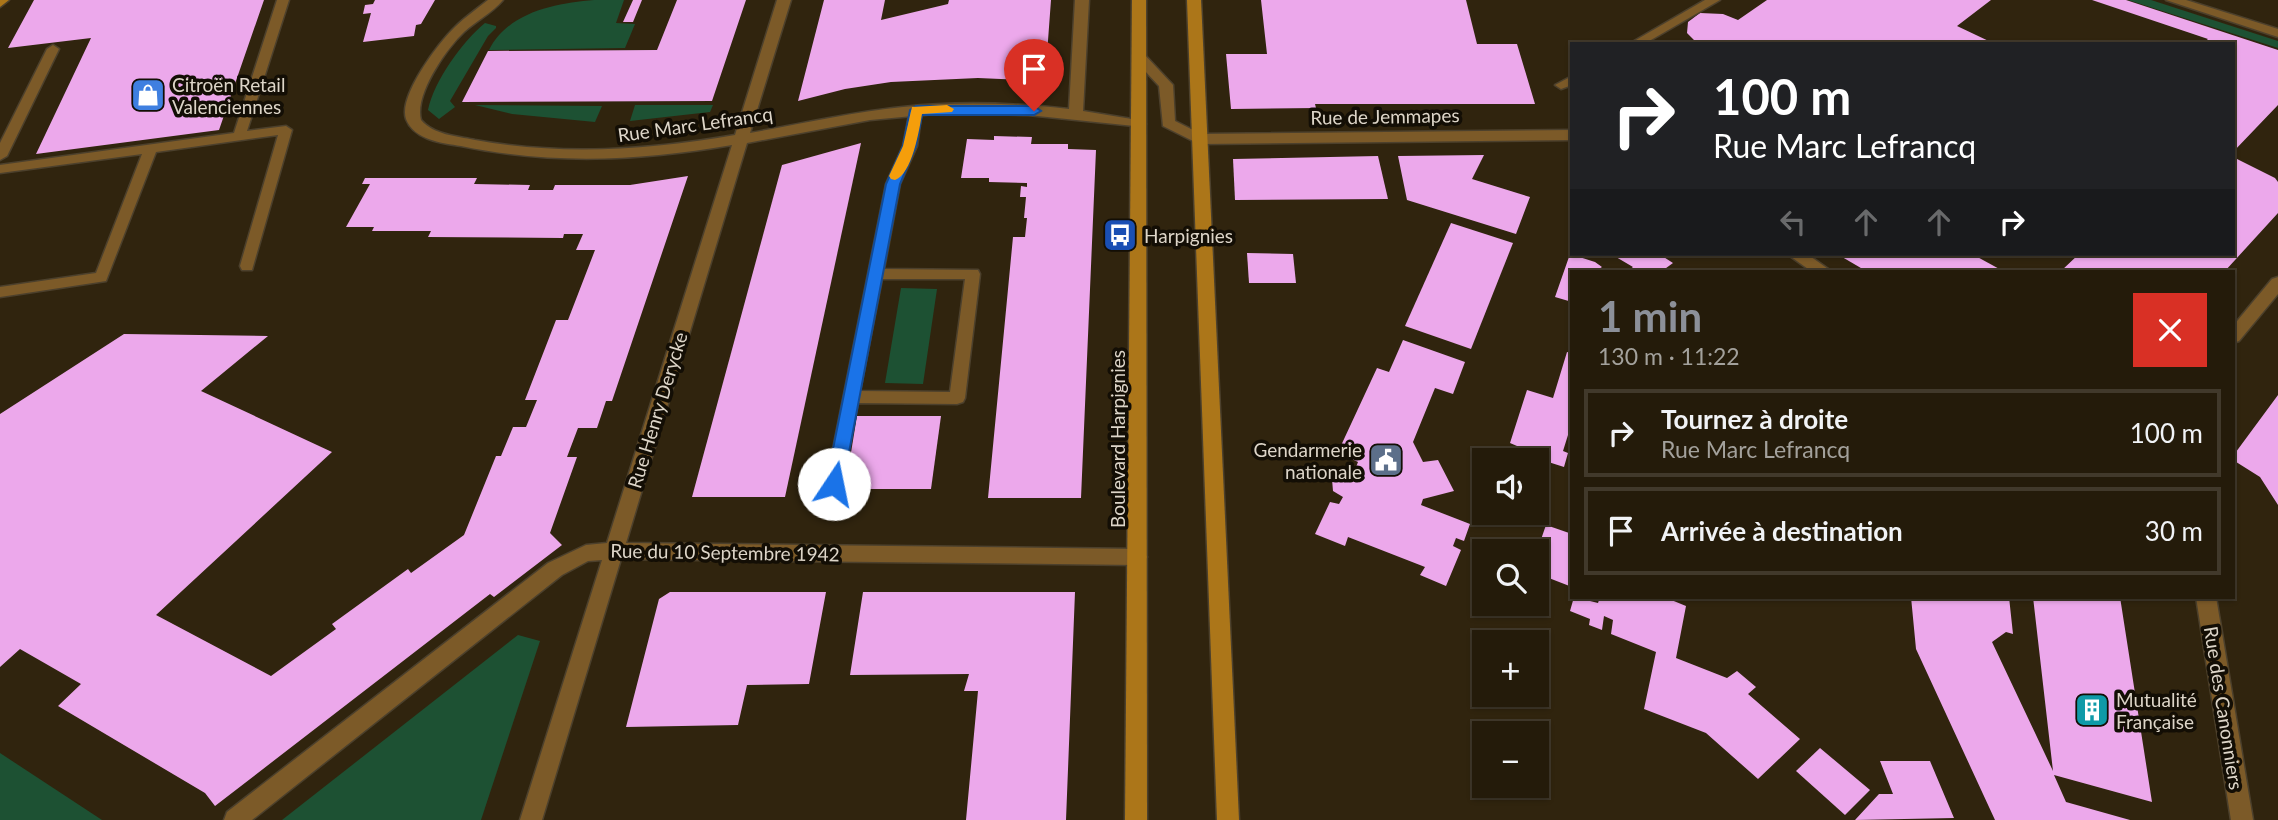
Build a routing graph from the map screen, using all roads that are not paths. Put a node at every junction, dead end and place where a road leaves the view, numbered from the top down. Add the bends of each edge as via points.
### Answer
1 (283, 0) edge
2 (496, 0) edge
3 (784, 0) edge
4 (1082, 0) edge
5 (1139, 0) edge
6 (1194, 0) edge
7 (1714, 0) edge
8 (2173, 0) edge
9 (2278, 33) edge
10 (1639, 42) edge
11 (53, 48) dead end
12 (1139, 57) junction
13 (916, 110) junction
14 (1076, 115) junction
15 (1139, 124) junction
16 (1570, 135) edge
17 (239, 137) junction
18 (741, 139) junction
19 (1199, 139) junction
20 (151, 149) junction
21 (0, 156) edge
22 (0, 169) edge
23 (1798, 256) edge
24 (247, 266) dead end
25 (1821, 270) edge
26 (876, 274) junction
27 (2278, 284) edge
28 (0, 292) edge
29 (2235, 335) edge
30 (851, 397) junction
31 (834, 484) dead end
32 (614, 551) junction
33 (1138, 557) junction
34 (2206, 599) edge
35 (235, 820) edge
36 (531, 820) edge
37 (1136, 820) edge
38 (1228, 820) edge
39 (2242, 820) edge

1 - 17 lane
2 - 18 street, Rue Marc Lefrancq via 449,42 416,93 412,115 427,132 507,152 572,157 664,152
3 - 18 street, Rue Henry Derycke
4 - 14 street
5 - 12 main road, Boulevard Harpignies
6 - 19 main road
7 - 10 lane
8 - 9 street
11 - 21 lane
12 - 15 main road, Boulevard Harpignies
12 - 19 street via 1166,85 1168,123
13 - 14 street, Rue Marc Lefrancq via 987,108
13 - 18 street, Rue Marc Lefrancq
13 - 26 lane via 910,146 893,184
14 - 15 street, Rue Marc Lefrancq
15 - 33 main road, Boulevard Harpignies
16 - 19 street, Rue de Jemmapes
17 - 20 lane
17 - 24 lane via 286,130
18 - 32 street, Rue Henry Derycke
19 - 38 main road
20 - 22 lane
20 - 28 lane via 101,277
23 - 25 street
26 - 30 lane
26 - 30 lane via 974,274 957,398
27 - 29 street
30 - 31 lane
32 - 33 street, Rue du 10 Septembre 1942
32 - 35 street, Rue du 10 Septembre 1942 via 586,553 555,569
32 - 36 street, Rue Henry Derycke
33 - 37 main road, Boulevard Harpignies
34 - 39 street, Rue des Canonniers

